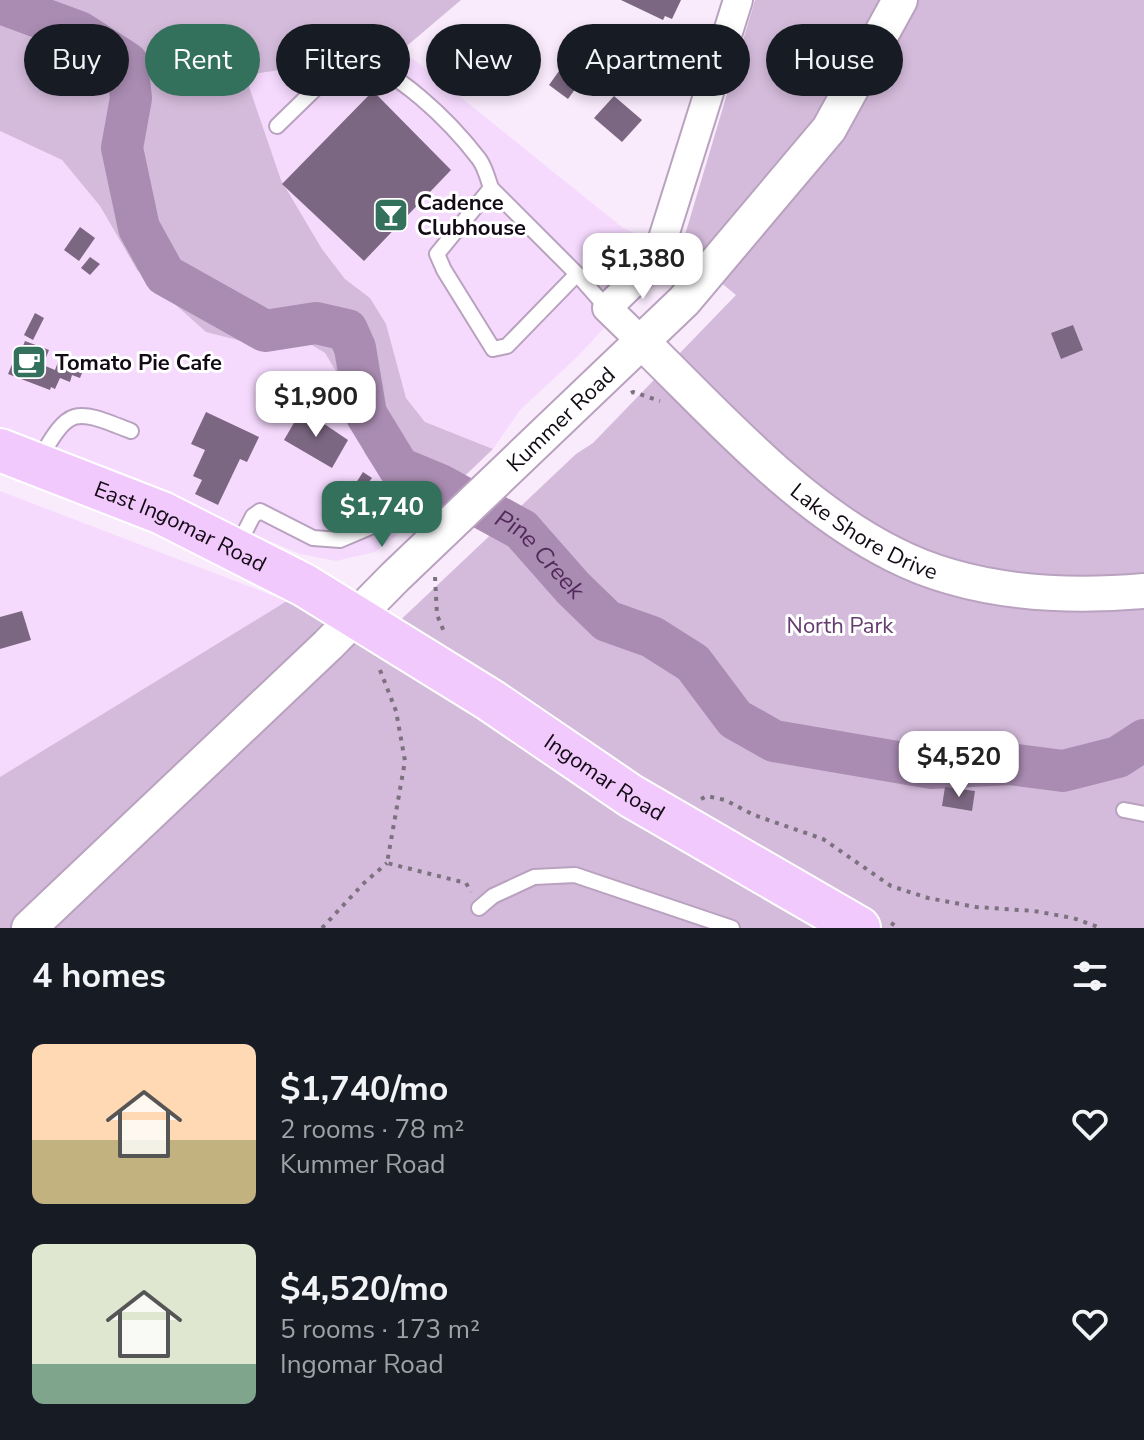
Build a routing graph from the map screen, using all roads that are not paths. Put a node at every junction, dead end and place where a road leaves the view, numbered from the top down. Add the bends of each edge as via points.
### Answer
1 (738, 0) edge
2 (900, 0) edge
3 (277, 126) dead end
4 (491, 188) junction
5 (577, 274) junction
6 (607, 308) junction
7 (642, 342) junction
8 (131, 431) dead end
9 (18, 457) edge
10 (375, 525) dead end
11 (236, 549) junction
12 (1144, 591) edge
13 (356, 616) junction
14 (1124, 810) dead end
15 (1144, 814) edge
16 (479, 908) road end
17 (872, 924) edge
18 (29, 928) edge
19 (732, 928) edge

1 - 6 street via 661,245 645,271
2 - 7 street, Kummer Road via 829,129 684,301
3 - 4 lane via 349,56 368,61 430,105 481,162
4 - 5 lane
4 - 5 lane via 437,254 493,349 507,346
5 - 6 lane
6 - 7 street
7 - 12 street, Lake Shore Drive via 806,496 893,554 930,570 1031,592
7 - 13 street, Kummer Road
8 - 9 lane via 89,414 70,417
9 - 11 main road, East Ingomar Road via 162,513
10 - 11 lane via 340,540 313,538 260,511
11 - 13 main road, East Ingomar Road
13 - 17 main road, Ingomar Road via 401,644 428,644 490,700 631,796
13 - 18 street, Kummer Road
14 - 15 lane
16 - 19 lane via 534,877 575,875

